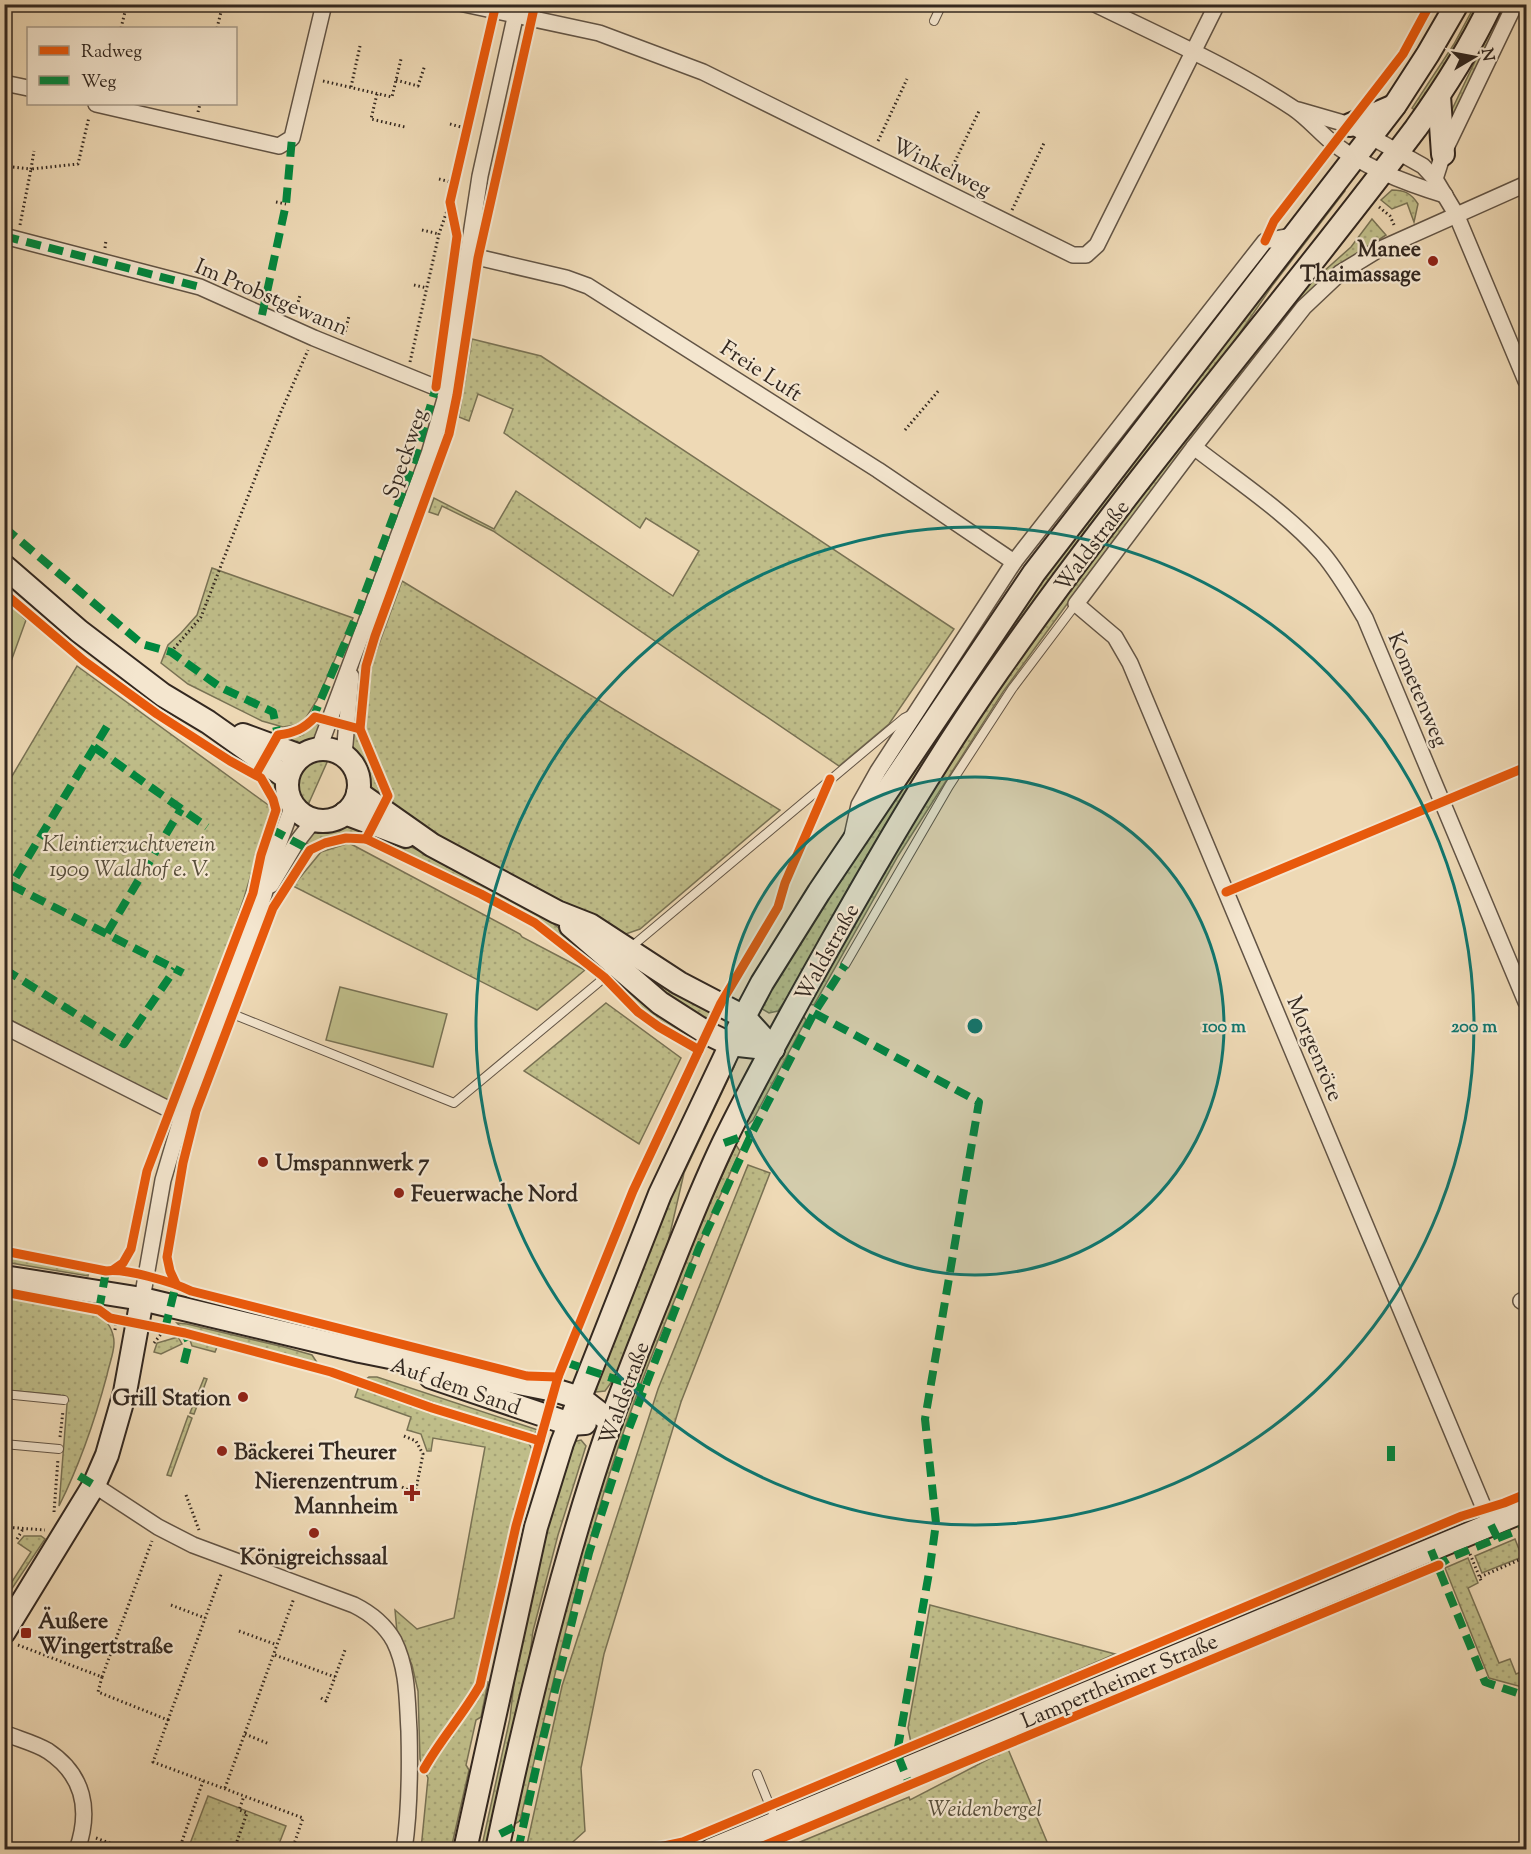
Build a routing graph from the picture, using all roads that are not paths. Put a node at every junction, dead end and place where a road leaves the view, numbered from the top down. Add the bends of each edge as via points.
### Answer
1 (324, 4) edge
2 (464, 4) edge
3 (942, 4) edge
4 (1095, 4) edge
5 (1217, 4) edge
6 (1491, 4) edge
7 (1515, 4) edge
8 (1456, 5) edge
9 (516, 10) edge
10 (934, 21) dead end
11 (1194, 53) junction
12 (4, 82) edge
13 (27, 88) edge
14 (1440, 96) junction
15 (1395, 105) junction
16 (93, 108) edge
17 (1295, 109) junction
18 (1350, 124) junction
19 (1371, 137) junction
20 (1398, 153) junction
21 (1443, 154) junction
22 (1356, 157) junction
23 (1383, 172) junction
24 (1435, 179) junction
25 (1527, 184) edge
26 (1445, 195) junction
27 (1456, 214) junction
28 (1296, 235) junction
29 (11, 237) edge
30 (468, 255) junction
31 (1527, 381) edge
32 (447, 392) junction
33 (1194, 447) junction
34 (1014, 562) junction
35 (4, 566) edge
36 (1076, 604) junction
37 (353, 661) junction
38 (916, 713) junction
39 (208, 722) junction
40 (309, 752) junction
41 (344, 755) junction
42 (287, 778) junction
43 (358, 793) junction
44 (293, 805) junction
45 (345, 813) junction
46 (314, 820) junction
47 (851, 843) junction
48 (432, 845) junction
49 (264, 895) junction
50 (623, 957) junction
51 (845, 965) dead end
52 (1527, 1002) edge
53 (216, 1007) junction
54 (744, 1017) junction
55 (4, 1026) edge
56 (730, 1044) junction
57 (773, 1048) junction
58 (175, 1113) junction
59 (4, 1277) edge
60 (142, 1299) junction
61 (360, 1351) junction
62 (4, 1394) edge
63 (580, 1398) junction
64 (64, 1400) road end
65 (611, 1422) junction
66 (570, 1424) junction
67 (4, 1444) edge
68 (59, 1449) road end
69 (94, 1485) junction
70 (1527, 1510) edge
71 (1491, 1525) junction
72 (10, 1626) edge
73 (4, 1733) edge
74 (757, 1774) dead end
75 (776, 1822) junction
76 (77, 1850) edge
77 (404, 1850) edge
78 (465, 1850) edge
79 (497, 1850) edge
80 (711, 1850) edge

1 - 16 street via 292,138 279,146
2 - 9 street, Winkelweg
3 - 10 lane
4 - 11 street
5 - 11 street, Winkelweg
6 - 14 main road, Waldstraße
7 - 21 street
8 - 15 main road, Waldstraße
9 - 11 street, Winkelweg via 599,33 703,72 1073,255 1086,255 1097,245
9 - 30 street, Speckweg via 480,176
11 - 17 street
12 - 13 street
14 - 20 main road, Waldstraße
14 - 21 main road
15 - 18 main road
15 - 19 main road, Waldstraße
17 - 18 street
17 - 22 street via 1334,144
18 - 19 street
19 - 20 street
19 - 22 main road, Waldstraße
20 - 23 main road, Waldstraße
20 - 24 street via 1423,166
21 - 24 street
22 - 23 street
22 - 28 main road, Waldstraße
23 - 26 street
23 - 57 main road, Waldstraße via 1202,399 997,673 884,850
24 - 26 street
25 - 27 street, Waldstraße
26 - 27 street
27 - 31 street
27 - 33 street, Waldstraße via 1376,250 1340,273 1304,307
28 - 34 street, Waldstraße via 1265,241
28 - 47 main road, Waldstraße via 1034,573
29 - 32 street, Im Probstgewann via 200,287
30 - 32 street, Speckweg
30 - 34 street, Freie Luft via 588,286 878,470
32 - 37 street, Speckweg via 429,454
33 - 36 street, Waldstraße
33 - 52 street, Kometenweg via 1295,526 1348,587 1365,618
34 - 38 street, Waldstraße
35 - 39 main road via 153,688
36 - 51 lane, Waldstraße via 1012,689 949,786
36 - 71 street, Morgenröte via 1115,637 1130,663
37 - 40 street, Speckweg
37 - 41 street, Speckweg
38 - 47 street, Waldstraße via 859,805
38 - 50 lane via 904,718 830,779
39 - 40 main road
39 - 42 main road
40 - 41 main road via 332,749
40 - 42 main road via 292,766
41 - 43 main road via 359,778
42 - 44 main road
43 - 45 main road
43 - 48 main road
44 - 46 main road
44 - 49 street
45 - 46 main road via 336,819
45 - 48 main road
46 - 49 street
47 - 54 main road, Waldstraße
48 - 50 main road via 557,912
49 - 53 street
50 - 53 lane via 598,983 454,1103
50 - 54 main road
50 - 56 main road via 660,1003
53 - 58 street
54 - 56 main road, Waldstraße
54 - 57 main road
55 - 58 street
56 - 57 main road
56 - 63 main road, Waldstraße via 660,1194
57 - 65 main road, Waldstraße via 688,1224
58 - 60 street
59 - 60 main road, Auf dem Sand
60 - 61 main road, Auf dem Sand
60 - 69 main road via 125,1392
61 - 63 main road, Auf dem Sand
61 - 66 main road, Auf dem Sand
62 - 64 lane
63 - 65 main road, Auf dem Sand
63 - 66 main road, Waldstraße
65 - 66 main road, Auf dem Sand
65 - 79 main road, Waldstraße via 565,1565
66 - 78 main road, Waldstraße via 536,1527
67 - 68 lane
69 - 72 main road
69 - 77 street via 193,1545 354,1605 370,1614 392,1638 407,1689 410,1769
70 - 71 main road, Lampertheimer Straße
71 - 75 main road, Lampertheimer Straße
73 - 76 street via 47,1750 78,1785 85,1817
74 - 75 lane
75 - 80 main road, Lampertheimer Straße

